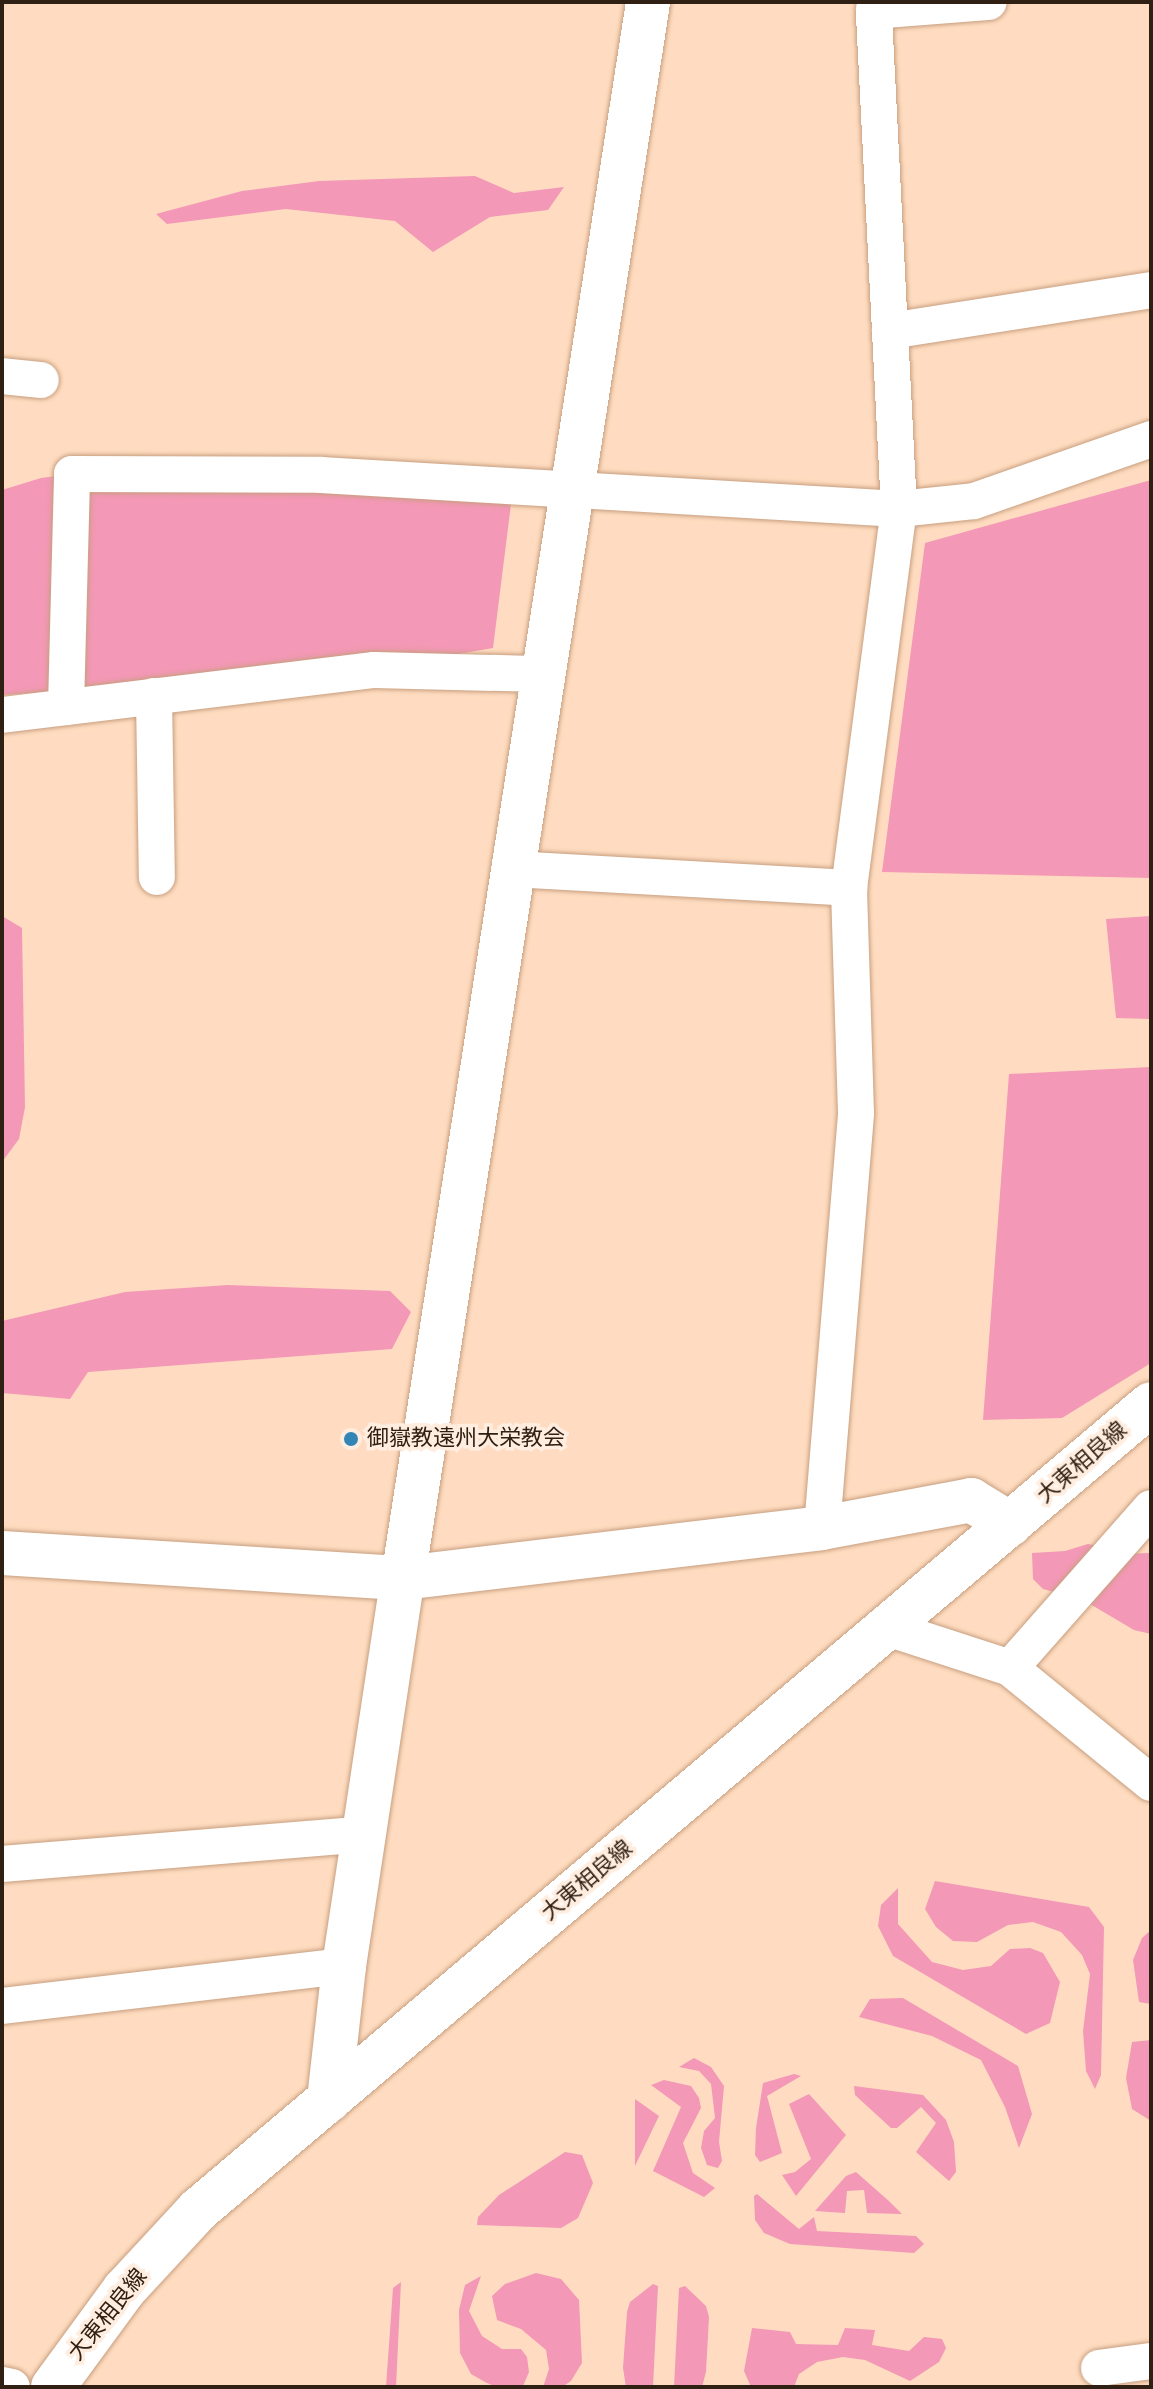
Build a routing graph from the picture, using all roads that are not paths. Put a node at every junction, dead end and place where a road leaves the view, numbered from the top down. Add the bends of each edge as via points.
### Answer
1 (648, 2) edge
2 (989, 2) edge
3 (1151, 290) edge
4 (890, 331) junction
5 (2, 376) edge
6 (41, 380) dead end
7 (1151, 439) edge
8 (570, 492) junction
9 (899, 509) junction
10 (543, 674) junction
11 (154, 696) junction
12 (66, 707) junction
13 (2, 715) edge
14 (512, 869) junction
15 (157, 877) dead end
16 (849, 888) junction
17 (1145, 1420) edge
18 (1151, 1508) edge
19 (1010, 1524) junction
20 (822, 1528) junction
21 (2, 1553) edge
22 (403, 1578) junction
23 (887, 1628) junction
24 (1010, 1668) junction
25 (1151, 1783) edge
26 (366, 1834) junction
27 (2, 1864) edge
28 (344, 1966) junction
29 (2, 2006) edge
30 (329, 2100) junction
31 (1151, 2361) edge
32 (1099, 2368) dead end
33 (2, 2385) edge
34 (12, 2387) edge
35 (53, 2387) edge

1 - 8 street
2 - 4 street via 874,11
3 - 4 street
4 - 9 street
5 - 6 street
7 - 9 street via 974,501
8 - 9 street
8 - 10 street
8 - 12 street via 321,475 72,474
9 - 16 street
10 - 11 street via 374,670
10 - 14 street
11 - 12 street
11 - 15 street
12 - 13 street
14 - 16 street
14 - 22 street
16 - 20 street via 856,1113
17 - 19 street, 大東相良線
18 - 24 street
19 - 20 street via 971,1500
19 - 23 street, 大東相良線
20 - 22 street
21 - 22 street
22 - 26 street
23 - 24 street
23 - 30 street, 大東相良線
24 - 25 street
26 - 27 street
26 - 28 street
28 - 29 street
28 - 30 street
30 - 35 street, 大東相良線 via 198,2210 124,2290
31 - 32 street
33 - 34 street

